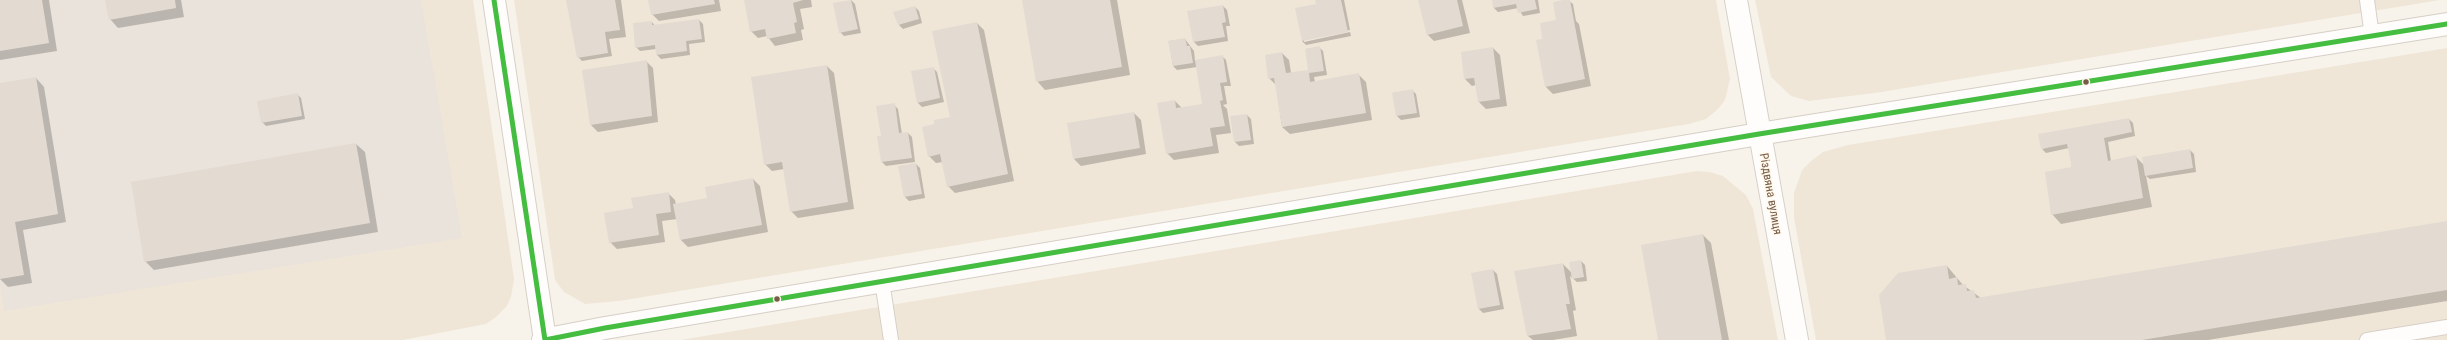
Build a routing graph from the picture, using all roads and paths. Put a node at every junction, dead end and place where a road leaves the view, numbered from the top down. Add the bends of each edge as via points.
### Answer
1 (494, 0) edge
2 (1736, 0) edge
3 (2367, 0) edge
4 (2447, 24) edge
5 (2372, 36) junction
6 (1759, 134) junction
7 (882, 281) junction
8 (2447, 327) edge
9 (544, 340) edge
10 (891, 340) edge
11 (1797, 340) edge
12 (2367, 340) edge

1 - 9 main road
2 - 6 main road, Різдвяна вулиця
3 - 5 lane
4 - 5 main road
5 - 6 main road
6 - 7 main road
6 - 11 main road, Різдвяна вулиця
7 - 9 main road
7 - 10 lane
8 - 12 lane

